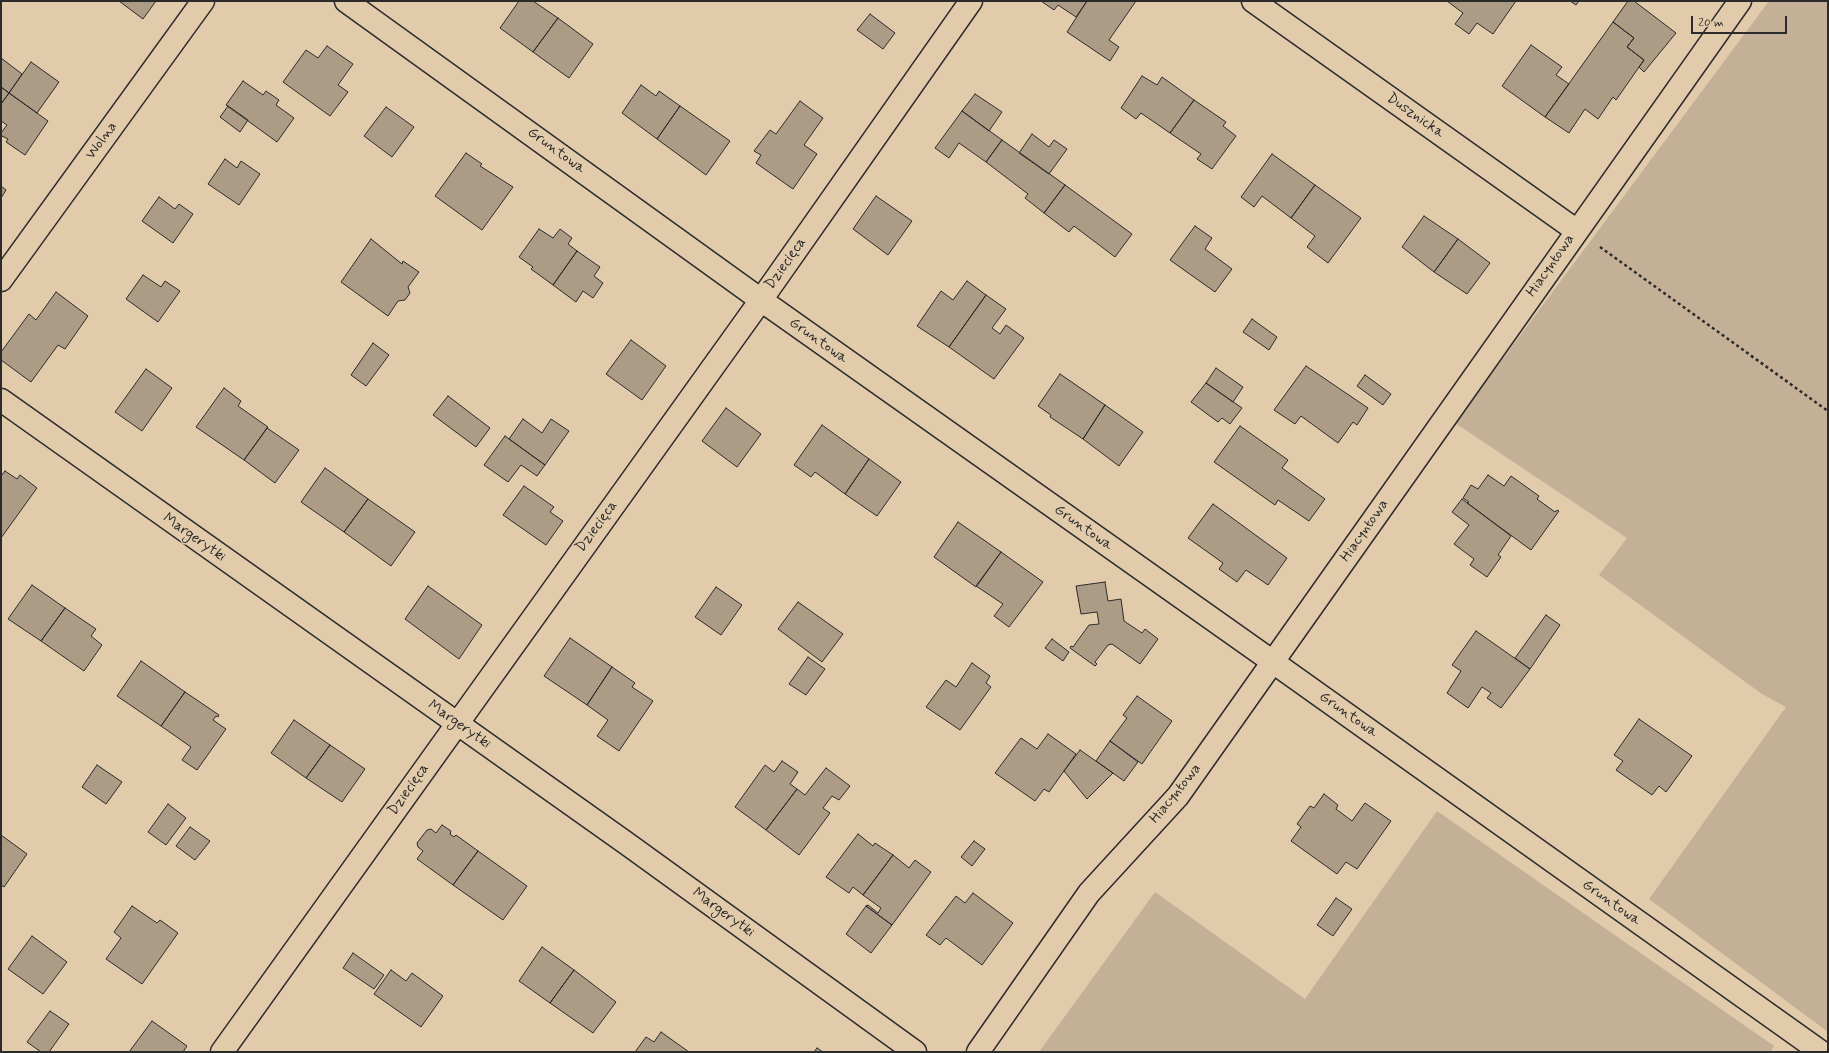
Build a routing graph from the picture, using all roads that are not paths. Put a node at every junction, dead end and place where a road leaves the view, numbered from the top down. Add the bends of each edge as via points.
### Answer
1 (203, 1) edge
2 (346, 1) edge
3 (971, 1) edge
4 (1253, 1) edge
5 (1740, 1) edge
6 (1576, 231) junction
7 (1, 280) edge
8 (761, 300) junction
9 (1, 400) edge
10 (1273, 662) junction
11 (456, 724) junction
12 (222, 1052) edge
13 (915, 1052) edge
14 (978, 1052) edge
15 (1821, 1052) edge

1 - 7 street, Wolna
2 - 8 street, Gruntowa
3 - 8 street, Dziecięca
4 - 6 street, Dusznicka
5 - 6 street, Hiacyntowa
6 - 10 street, Hiacyntowa
8 - 10 street, Gruntowa
8 - 11 street, Dziecięca
9 - 11 street, Margerytki
10 - 14 street, Hiacyntowa via 1178,796 1089,893
10 - 15 street, Gruntowa
11 - 12 street, Dziecięca
11 - 13 street, Margerytki via 626,843

